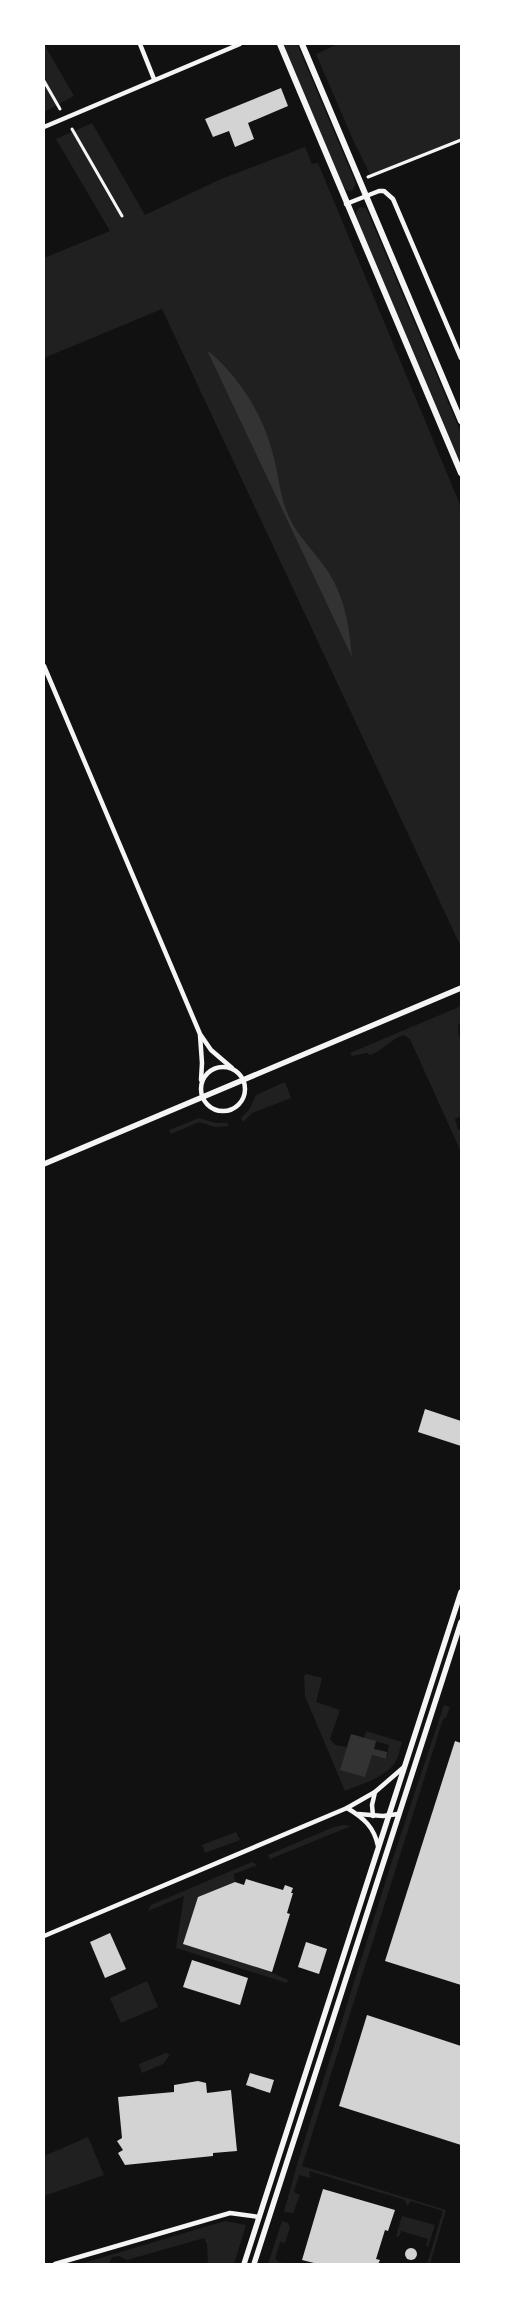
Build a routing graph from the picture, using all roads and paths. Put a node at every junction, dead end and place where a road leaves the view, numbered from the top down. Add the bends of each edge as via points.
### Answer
1 (140, 44) edge
2 (240, 44) edge
3 (280, 44) edge
4 (303, 44) edge
5 (154, 79) junction
6 (44, 81) edge
7 (60, 109) dead end
8 (44, 127) edge
9 (72, 129) dead end
10 (461, 140) edge
11 (368, 177) dead end
12 (366, 195) junction
13 (346, 204) junction
14 (122, 216) dead end
15 (461, 358) edge
16 (461, 421) edge
17 (461, 474) edge
18 (44, 666) edge
19 (461, 988) edge
20 (200, 1034) junction
21 (232, 1068) junction
22 (244, 1081) junction
23 (201, 1084) junction
24 (202, 1099) junction
25 (44, 1164) edge
26 (461, 1592) edge
27 (461, 1622) edge
28 (404, 1767) junction
29 (375, 1792) junction
30 (347, 1808) junction
31 (357, 1814) junction
32 (398, 1814) junction
33 (373, 1816) junction
34 (388, 1816) junction
35 (378, 1846) junction
36 (44, 1936) edge
37 (259, 2217) junction
38 (55, 2264) edge
39 (244, 2264) edge
40 (254, 2264) edge

1 - 5 street
2 - 5 street
3 - 13 main road
4 - 12 main road
5 - 8 street
6 - 7 street
9 - 14 street
10 - 11 street
12 - 13 street
12 - 15 street via 384,191 393,199
12 - 16 main road
13 - 17 main road
18 - 20 street
19 - 22 street
20 - 21 street via 211,1050
20 - 23 street
21 - 22 street
21 - 23 street via 212,1069
22 - 24 street
22 - 24 street via 244,1098 232,1110 215,1110
23 - 24 street
24 - 25 street
26 - 28 street
27 - 32 street
28 - 29 street
28 - 34 street
29 - 30 street
29 - 33 street
30 - 31 street
30 - 36 street
31 - 33 street
31 - 35 street via 370,1827
32 - 34 street
32 - 40 street
33 - 34 street
34 - 35 street
35 - 37 street
37 - 38 street via 230,2213
37 - 39 street

